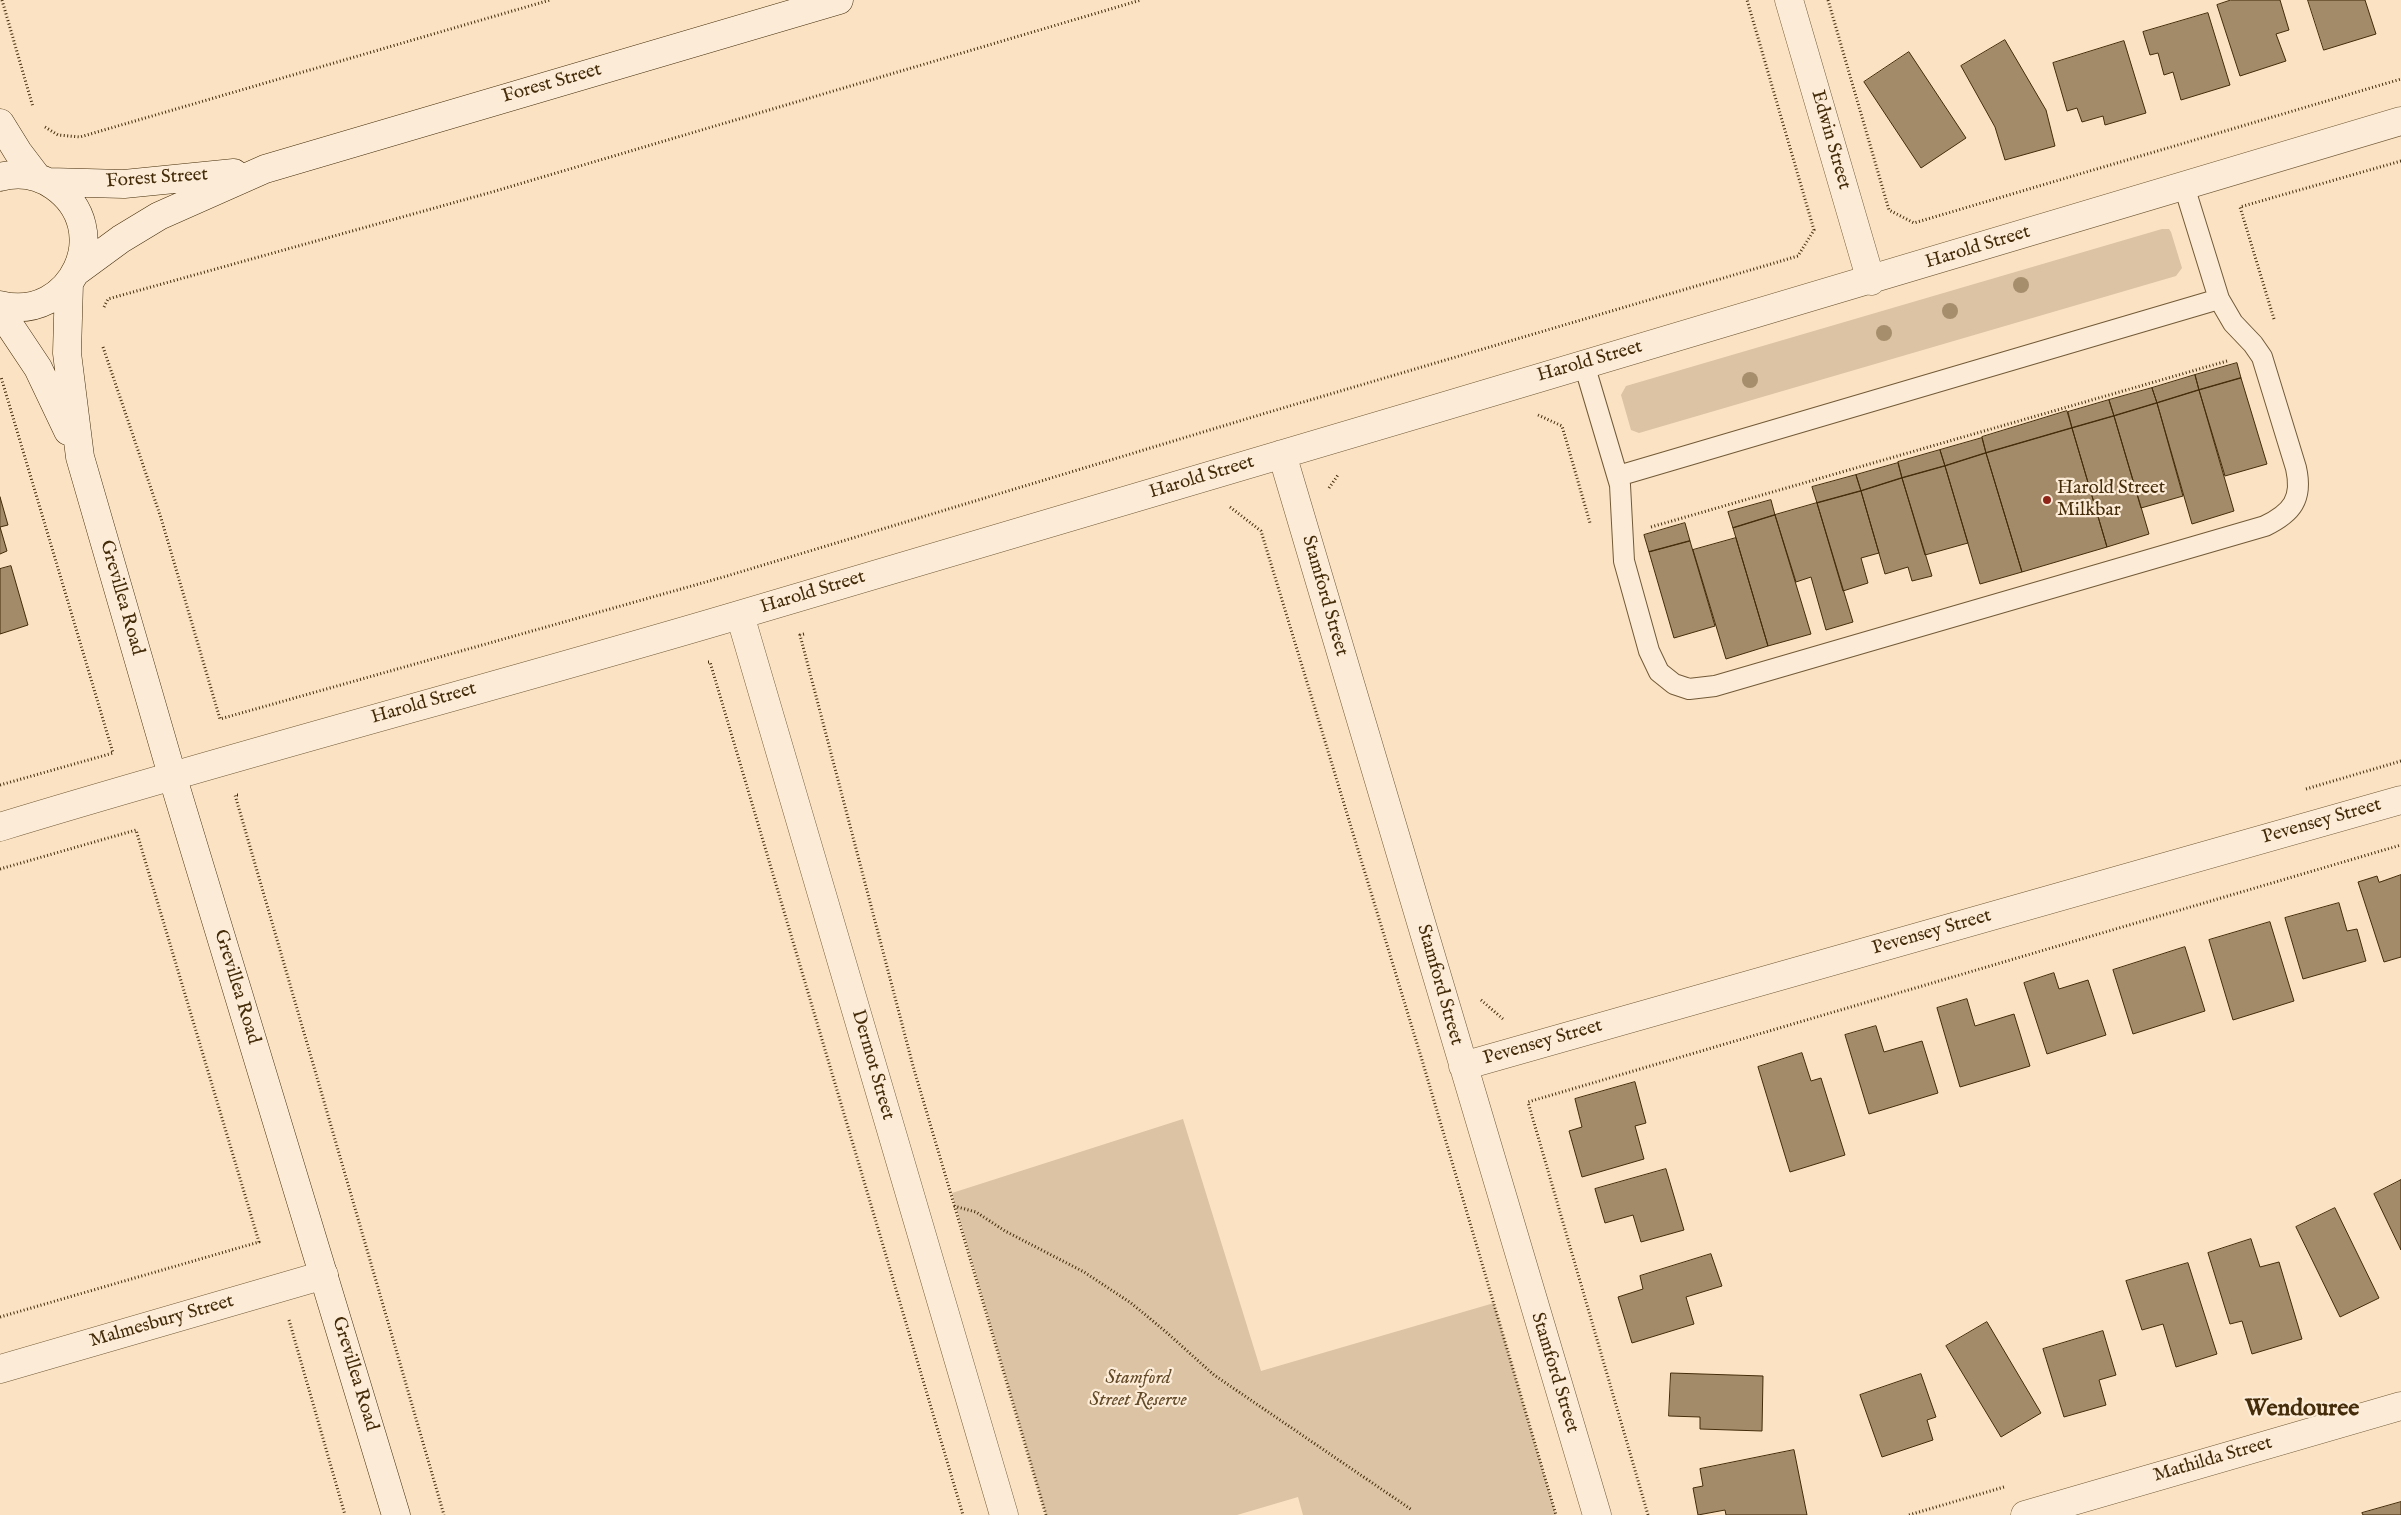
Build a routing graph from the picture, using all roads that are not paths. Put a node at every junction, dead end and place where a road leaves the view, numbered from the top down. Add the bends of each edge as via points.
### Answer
1 (1789, 0) edge
2 (833, 1) edge
3 (2401, 121) edge
4 (0, 123) edge
5 (265, 169) junction
6 (0, 177) edge
7 (43, 180) junction
8 (2184, 186) junction
9 (73, 277) junction
10 (1871, 281) junction
11 (2219, 299) junction
12 (0, 305) edge
13 (0, 311) edge
14 (1584, 364) junction
15 (1282, 454) junction
16 (80, 457) junction
17 (1618, 476) junction
18 (740, 615) junction
19 (172, 775) junction
20 (2401, 800) edge
21 (0, 827) edge
22 (1463, 1066) junction
23 (324, 1274) junction
24 (0, 1369) edge
25 (2401, 1406) edge
26 (396, 1515) edge
27 (1004, 1515) edge
28 (1597, 1515) edge
29 (2025, 1515) edge

1 - 10 street, Edwin Street
2 - 5 street, Forest Street
3 - 8 street, Harold Street
4 - 7 street, Grevillea Road via 18,152
5 - 7 street, Forest Street via 143,183
5 - 9 street, Forest Street via 159,216 120,239
6 - 7 street via 18,174
7 - 9 street, Grevillea Road via 69,199 81,222 83,252
8 - 10 street, Harold Street
8 - 11 lane
9 - 12 street via 51,299 41,304 18,308
9 - 16 street, Grevillea Road via 67,353
10 - 14 street, Harold Street
11 - 17 lane
11 - 17 lane via 2233,323 2260,353 2298,477 2297,492 2289,511 2265,526 1715,686 1689,689 1679,687 1664,677 1649,651 1624,560 1621,535 1623,508
13 - 16 street, Grevillea Road via 38,368
14 - 15 street, Harold Street
14 - 17 lane
15 - 18 street, Harold Street
15 - 22 street, Stamford Street
16 - 19 street, Grevillea Road
18 - 19 street, Harold Street
18 - 27 street, Dermot Street
19 - 21 street, Harold Street
19 - 23 street, Grevillea Road
20 - 22 street, Pevensey Street
22 - 28 street, Stamford Street
23 - 24 street, Malmesbury Street
23 - 26 street, Grevillea Road
25 - 29 street, Mathilda Street

